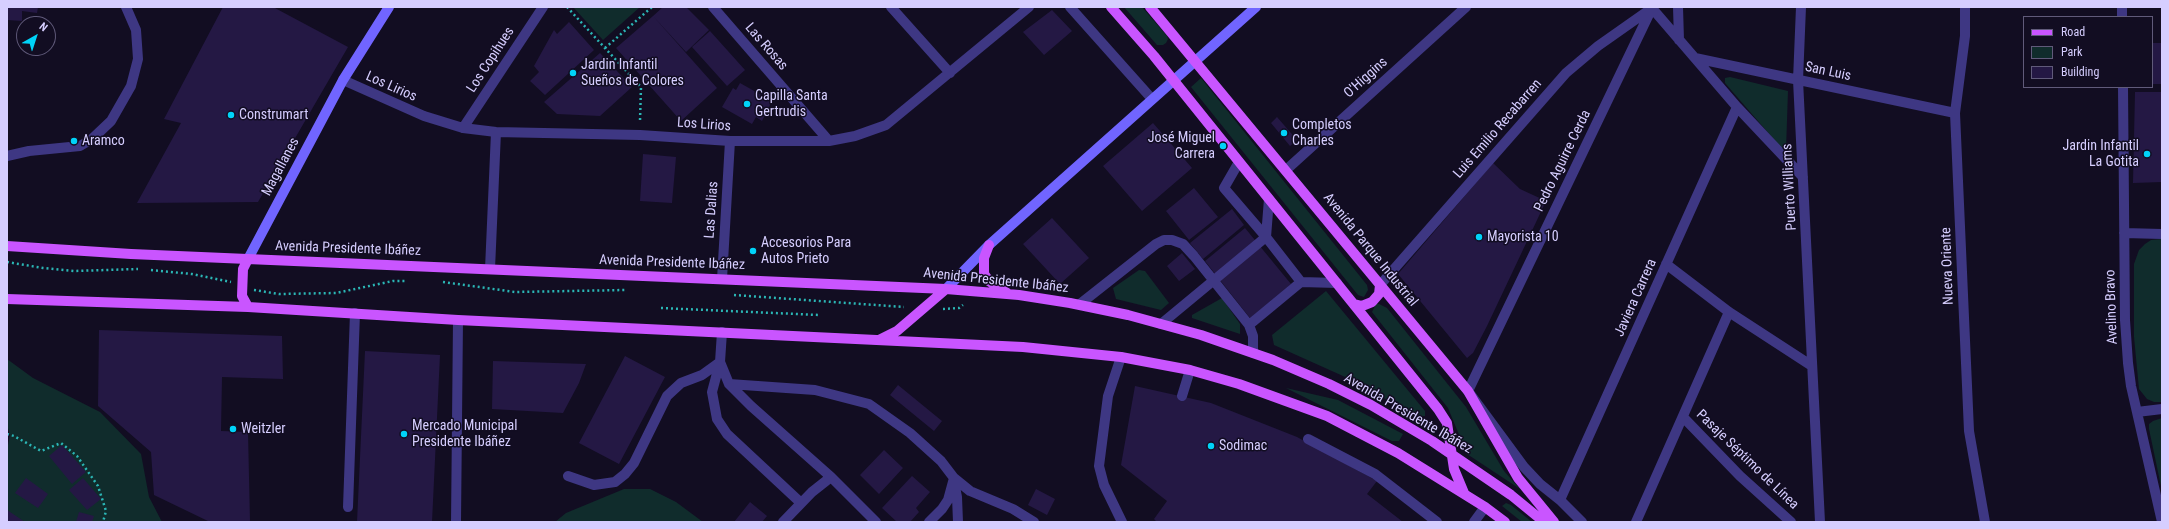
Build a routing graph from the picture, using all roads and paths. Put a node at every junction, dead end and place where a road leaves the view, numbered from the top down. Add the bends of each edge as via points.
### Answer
1 (126, 7) edge
2 (389, 7) edge
3 (543, 7) edge
4 (567, 7) edge
5 (652, 7) edge
6 (713, 7) edge
7 (891, 7) edge
8 (1029, 7) edge
9 (1070, 7) edge
10 (1111, 7) edge
11 (1150, 7) edge
12 (1256, 7) edge
13 (1466, 7) edge
14 (1678, 7) edge
15 (1801, 7) edge
16 (1965, 7) edge
17 (1651, 8) edge
18 (1679, 40) junction
19 (605, 48) junction
20 (1695, 58) junction
21 (1196, 60) junction
22 (950, 73) junction
23 (343, 80) junction
24 (1173, 80) junction
25 (1798, 80) junction
26 (2123, 88) edge
27 (1152, 99) junction
28 (1737, 107) junction
29 (1955, 113) junction
30 (463, 128) junction
31 (496, 132) junction
32 (640, 135) junction
33 (730, 141) junction
34 (829, 141) junction
35 (7, 156) edge
36 (1238, 162) junction
37 (1286, 170) junction
38 (1803, 177) junction
39 (1269, 199) junction
40 (2124, 233) junction
41 (2162, 234) edge
42 (1266, 237) junction
43 (7, 246) edge
44 (989, 246) junction
45 (248, 259) junction
46 (7, 262) edge
47 (1666, 264) junction
48 (490, 269) junction
49 (142, 270) dead end
50 (149, 270) dead end
51 (722, 279) junction
52 (412, 281) dead end
53 (1214, 281) junction
54 (436, 282) dead end
55 (1301, 282) junction
56 (1336, 283) junction
57 (1380, 285) junction
58 (242, 286) junction
59 (946, 289) junction
60 (626, 290) dead end
61 (966, 291) junction
62 (1009, 294) junction
63 (727, 295) dead end
64 (7, 299) edge
65 (1080, 304) junction
66 (1354, 304) junction
67 (248, 307) junction
68 (661, 308) dead end
69 (924, 308) junction
70 (1729, 312) junction
71 (355, 313) junction
72 (819, 315) dead end
73 (458, 320) junction
74 (1161, 324) junction
75 (1248, 325) junction
76 (722, 332) junction
77 (877, 341) junction
78 (1253, 352) junction
79 (1122, 356) junction
80 (720, 362) junction
81 (1812, 366) junction
82 (1190, 370) junction
83 (729, 384) junction
84 (1468, 391) junction
85 (1182, 396) dead end
86 (2162, 409) edge
87 (2137, 412) junction
88 (1682, 417) junction
89 (7, 434) edge
90 (1308, 439) dead end
91 (1452, 454) junction
92 (568, 476) dead end
93 (831, 477) junction
94 (954, 478) junction
95 (1465, 494) junction
96 (1560, 500) junction
97 (801, 503) junction
98 (348, 507) dead end
99 (1485, 507) junction
100 (103, 522) edge
101 (456, 522) edge
102 (783, 522) edge
103 (876, 522) edge
104 (929, 522) edge
105 (958, 522) edge
106 (1034, 522) edge
107 (1122, 522) edge
108 (1437, 522) edge
109 (1474, 522) edge
110 (1505, 522) edge
111 (1544, 522) edge
112 (1554, 522) edge
113 (1582, 522) edge
114 (1636, 522) edge
115 (1791, 522) edge
116 (1820, 522) edge
117 (1985, 522) edge
118 (2162, 522) edge

1 - 35 street via 136,30 138,59 131,86 111,120 80,146 28,151
2 - 23 street, Magallanes
3 - 30 street, Los Copihues
4 - 19 path
5 - 19 path
6 - 34 street, Las Rosas
7 - 22 street
8 - 22 street, Los Lirios
9 - 27 street
10 - 24 main road
11 - 21 main road, Avenida Parque Industrial
12 - 21 street
13 - 37 street, O'Higgins
14 - 18 street
15 - 25 street, Puerto Williams
16 - 29 street, Nueva Oriente via 1965,36
17 - 18 street
17 - 57 street, Luis Emilio Recabarren via 1598,46 1566,74
17 - 84 street, Pedro Aguirre Cerda
18 - 20 street
19 - 32 path via 641,86
20 - 25 street, San Luis
20 - 28 street
21 - 24 street
21 - 37 main road, Avenida Parque Industrial
22 - 34 street, Los Lirios via 886,125 855,136
23 - 30 street, Los Lirios via 417,114
23 - 45 street, Magallanes
24 - 27 street
24 - 36 main road
25 - 29 street, San Luis
25 - 38 street, Puerto Williams
26 - 40 street, Avelino Bravo
27 - 44 street
28 - 38 street
28 - 47 street, Javiera Carrera
29 - 117 street, Nueva Oriente via 1969,431
30 - 31 street, Los Lirios
31 - 32 street, Los Lirios
31 - 48 street
32 - 33 street, Los Lirios
33 - 34 street, Los Lirios
33 - 51 street, Las Dalias
36 - 39 main road
36 - 42 street via 1224,188
37 - 57 main road, Avenida Parque Industrial
38 - 81 street, Puerto Williams
39 - 42 street
39 - 56 main road
40 - 41 street
40 - 87 street, Avelino Bravo via 2128,363
42 - 53 street
42 - 55 street
43 - 45 main road, Avenida Presidente Ibáñez
44 - 59 street
44 - 62 main road via 984,258 984,274
45 - 48 main road, Avenida Presidente Ibáñez
45 - 58 main road via 242,269
46 - 49 path via 74,271
47 - 70 street
47 - 96 street, Javiera Carrera
48 - 51 main road, Avenida Presidente Ibáñez
50 - 58 path via 204,276
51 - 59 main road, Avenida Presidente Ibáñez
52 - 58 path via 393,281 336,293 313,294 279,294
53 - 65 street via 1183,244 1164,240
53 - 74 street
53 - 75 street
54 - 60 path via 515,292
55 - 56 street
55 - 75 street
56 - 66 main road
57 - 66 main road via 1379,294 1372,302 1362,306
57 - 84 main road, Avenida Parque Industrial
58 - 67 main road via 242,296
59 - 61 main road, Avenida Presidente Ibáñez
59 - 69 main road
61 - 62 main road, Avenida Presidente Ibáñez
61 - 69 path via 963,304 959,308
62 - 65 main road, Avenida Presidente Ibáñez
63 - 69 path
64 - 67 main road
65 - 74 main road, Avenida Presidente Ibáñez
66 - 91 main road via 1443,416 1449,430
67 - 71 main road
68 - 72 path
69 - 77 main road via 897,331
70 - 81 street
70 - 88 street
71 - 73 main road
71 - 98 street
73 - 76 main road
73 - 101 street
74 - 78 main road, Avenida Presidente Ibáñez
75 - 78 street via 1253,336
76 - 77 main road
76 - 80 street
77 - 79 main road via 1059,350
78 - 91 main road, Avenida Presidente Ibáñez via 1371,405
79 - 82 main road
79 - 107 street via 1108,396 1099,466 1104,485
80 - 83 street
80 - 92 street via 702,375 681,382 667,396 634,463 625,474 614,482 594,485
80 - 97 street via 712,392 717,419 727,434
81 - 116 street, Puerto Williams
82 - 85 street
82 - 95 main road via 1328,416 1398,453
83 - 93 street
83 - 94 street via 815,390 870,404 942,461
84 - 96 street via 1524,467
84 - 112 main road, Avenida Parque Industrial via 1518,478
86 - 87 street
87 - 118 street, Avelino Bravo
88 - 114 street
88 - 115 street, Pasaje Séptimo de Línea via 1740,476
89 - 100 path via 41,450 61,443 77,456 98,486 106,511
90 - 108 street via 1375,474
91 - 95 main road via 1456,478
91 - 111 main road, Avenida Presidente Ibáñez via 1511,495
93 - 97 street
93 - 103 street
94 - 104 street via 948,500
94 - 105 street via 958,497
94 - 106 street via 970,491 1013,509
95 - 99 main road
96 - 113 street
97 - 102 street
99 - 109 street
99 - 110 main road

